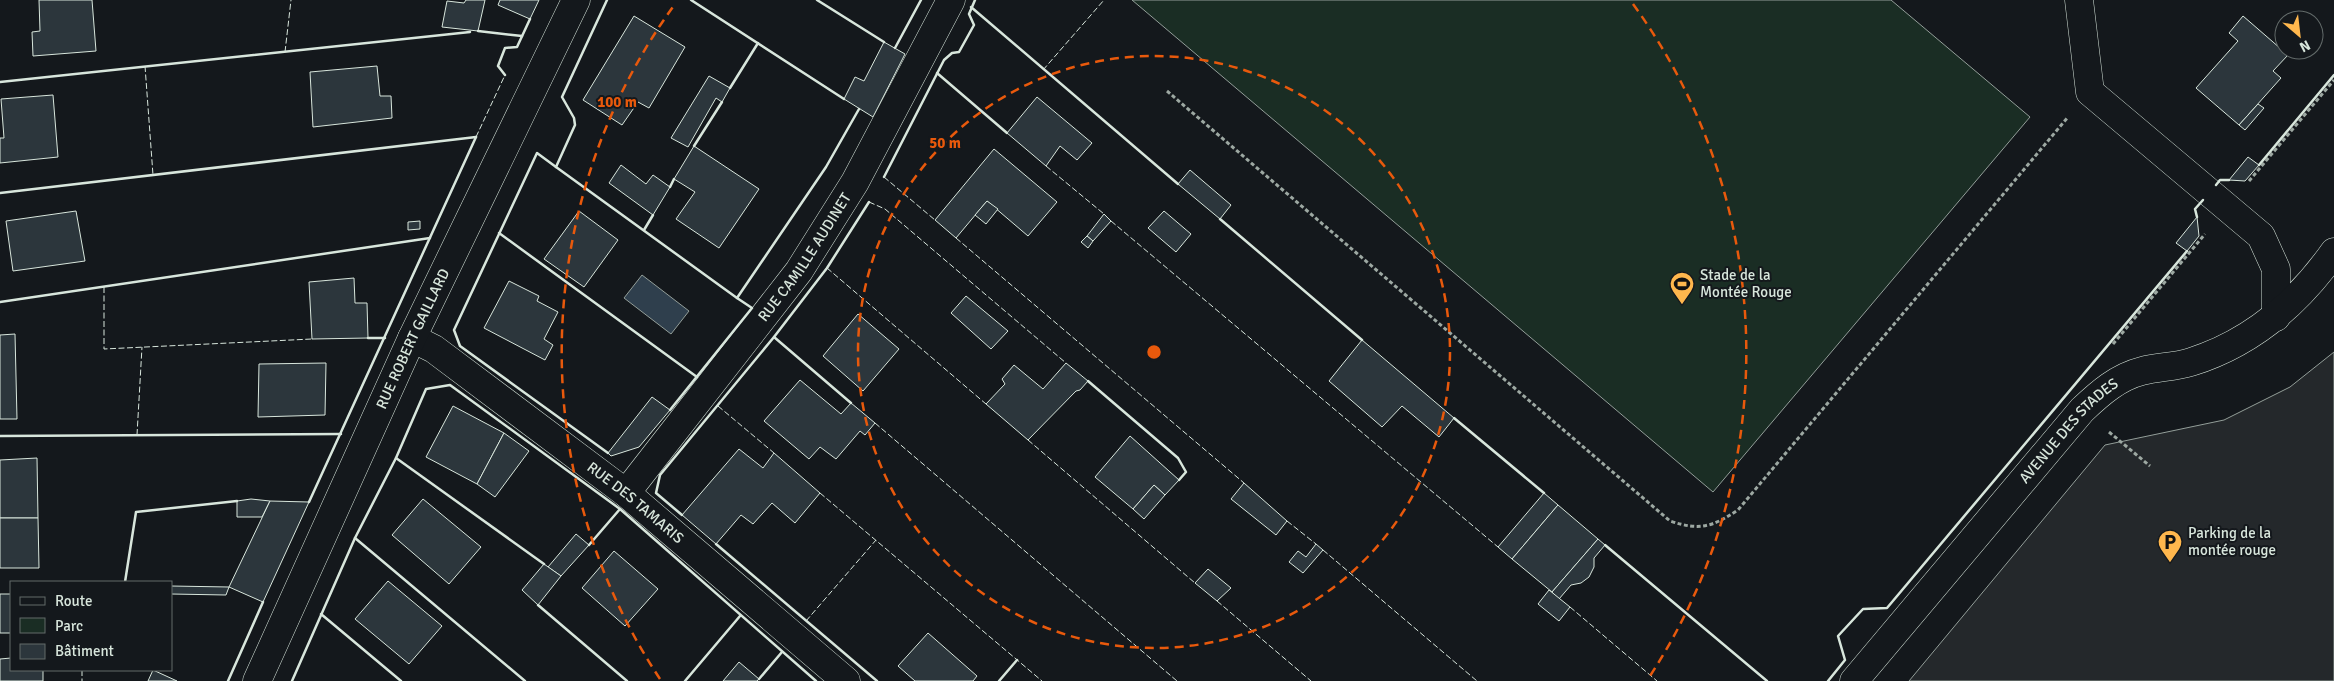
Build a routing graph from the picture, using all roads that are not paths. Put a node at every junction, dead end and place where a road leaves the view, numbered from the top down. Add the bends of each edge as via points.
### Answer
1 (576, 0) edge
2 (951, 0) edge
3 (2079, 0) edge
4 (2334, 252) edge
5 (2276, 318) junction
6 (412, 338) junction
7 (626, 493) junction
8 (257, 681) edge
9 (846, 681) edge
10 (1854, 681) edge

1 - 6 street, RUE ROBERT GAILLARD
2 - 7 street, RUE CAMILLE AUDINET via 855,182 799,271
3 - 5 street via 2090,92 2261,236 2278,278
4 - 5 street, AVENUE DES STADES via 2314,281
5 - 10 street, AVENUE DES STADES via 2239,342 2199,359 2140,372 2107,386 2082,410
6 - 7 street, RUE DES TAMARIS via 434,349
6 - 8 street, RUE ROBERT GAILLARD
7 - 9 street, RUE DES TAMARIS

